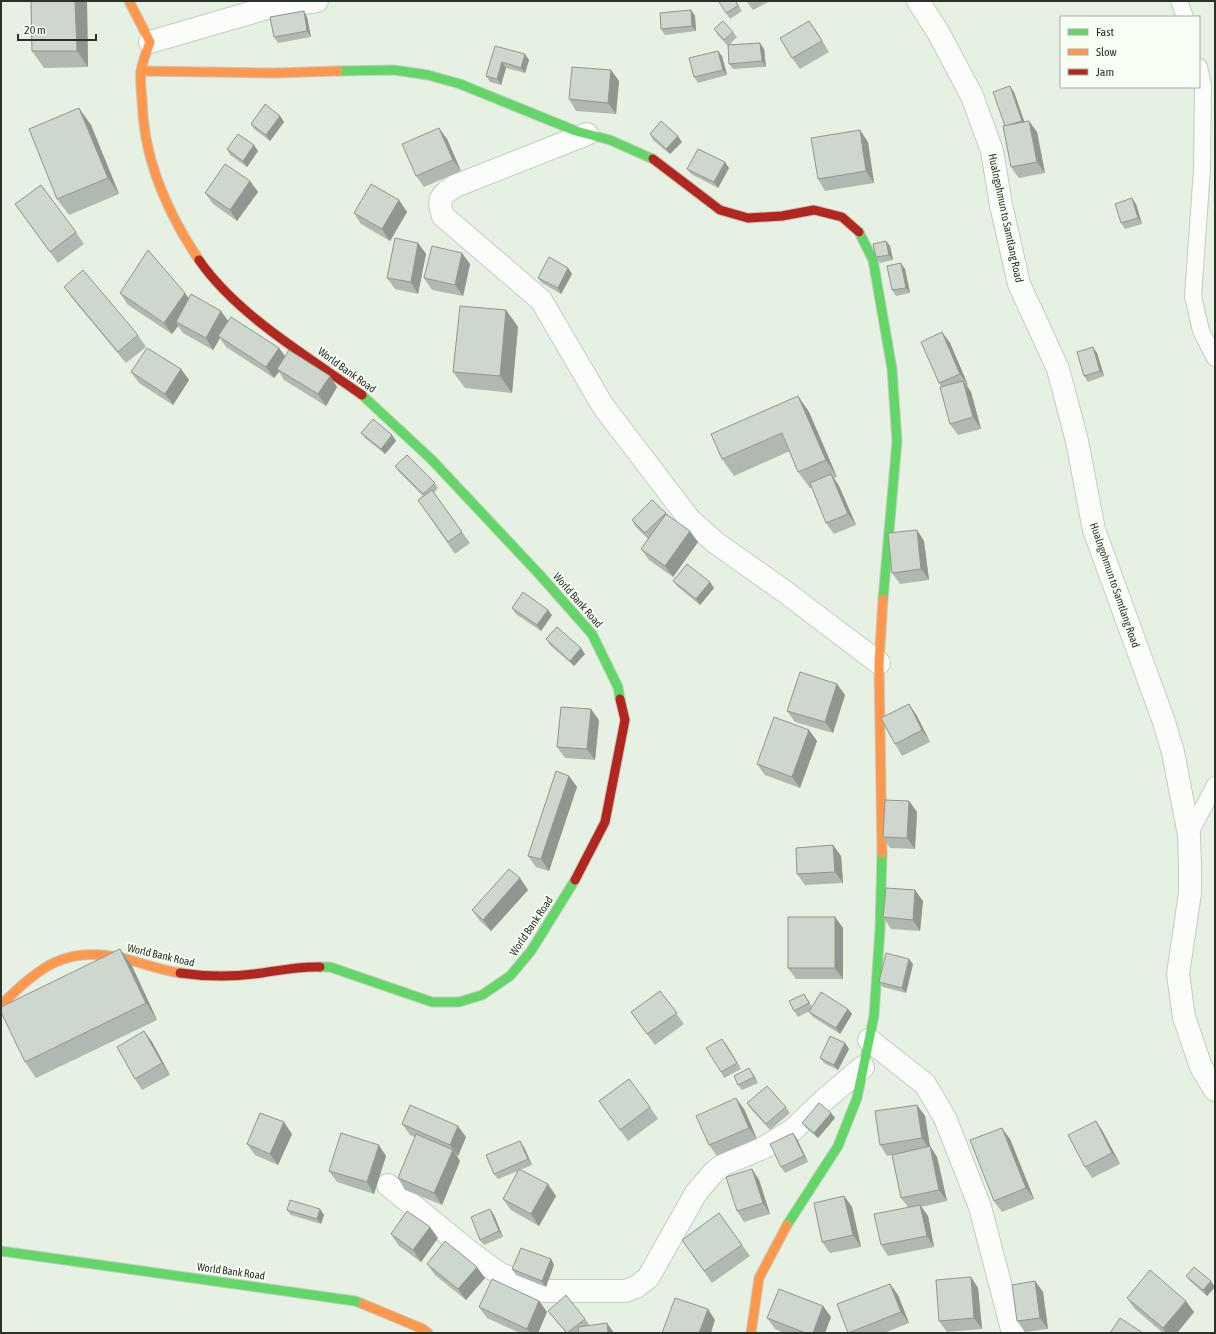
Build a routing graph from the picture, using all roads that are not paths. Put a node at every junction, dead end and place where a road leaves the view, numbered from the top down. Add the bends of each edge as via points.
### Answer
1 (129, 1) edge
2 (317, 1) edge
3 (918, 1) edge
4 (1179, 1) edge
5 (1184, 16) edge
6 (150, 42) junction
7 (141, 71) junction
8 (1200, 71) edge
9 (587, 134) junction
10 (1215, 358) edge
11 (879, 663) junction
12 (1215, 785) edge
13 (1189, 835) junction
14 (1, 1006) edge
15 (868, 1040) junction
16 (863, 1067) junction
17 (1215, 1090) edge
18 (388, 1185) dead end
19 (1, 1251) edge
20 (428, 1333) edge
21 (751, 1333) edge
22 (1013, 1333) edge

1 - 6 main road
2 - 6 street via 267,8
3 - 13 street, Hualngohmun to Samtlang Road via 938,32 972,96 992,151 1019,284 1058,369 1077,441 1094,530 1163,719 1182,792
4 - 5 lane
6 - 7 main road, World Bank Road
7 - 9 main road via 394,70 428,75 460,84
7 - 14 main road, World Bank Road via 142,122 148,154 159,186 180,231 207,271 274,333 367,398 432,460 539,574 592,634 618,687 625,720 618,744 615,778 605,822 581,871 531,951 510,976 482,995 459,1002 432,1002 330,967 302,966 262,973 206,977 90,953 59,960 31,976
8 - 10 lane via 1203,84 1202,169 1193,296 1200,331
9 - 11 main road via 610,140 654,160 720,210 748,218 782,216 814,210 842,218 859,232 873,260 892,369 897,441
9 - 11 street via 455,186 443,194 439,204 443,216 541,300 603,406 690,520 716,543
11 - 15 main road via 882,848 880,929 874,1016
12 - 13 lane
13 - 17 street, Hualngohmun to Samtlang Road via 1190,893 1178,974 1184,1017 1201,1067
15 - 16 main road
15 - 22 street via 925,1084 945,1118 980,1207
16 - 18 street via 793,1130 765,1147 724,1164 713,1173 696,1193 648,1278 625,1291 543,1291 500,1274
16 - 21 main road via 857,1098 838,1146 781,1234 759,1278
19 - 20 main road, World Bank Road via 356,1301

